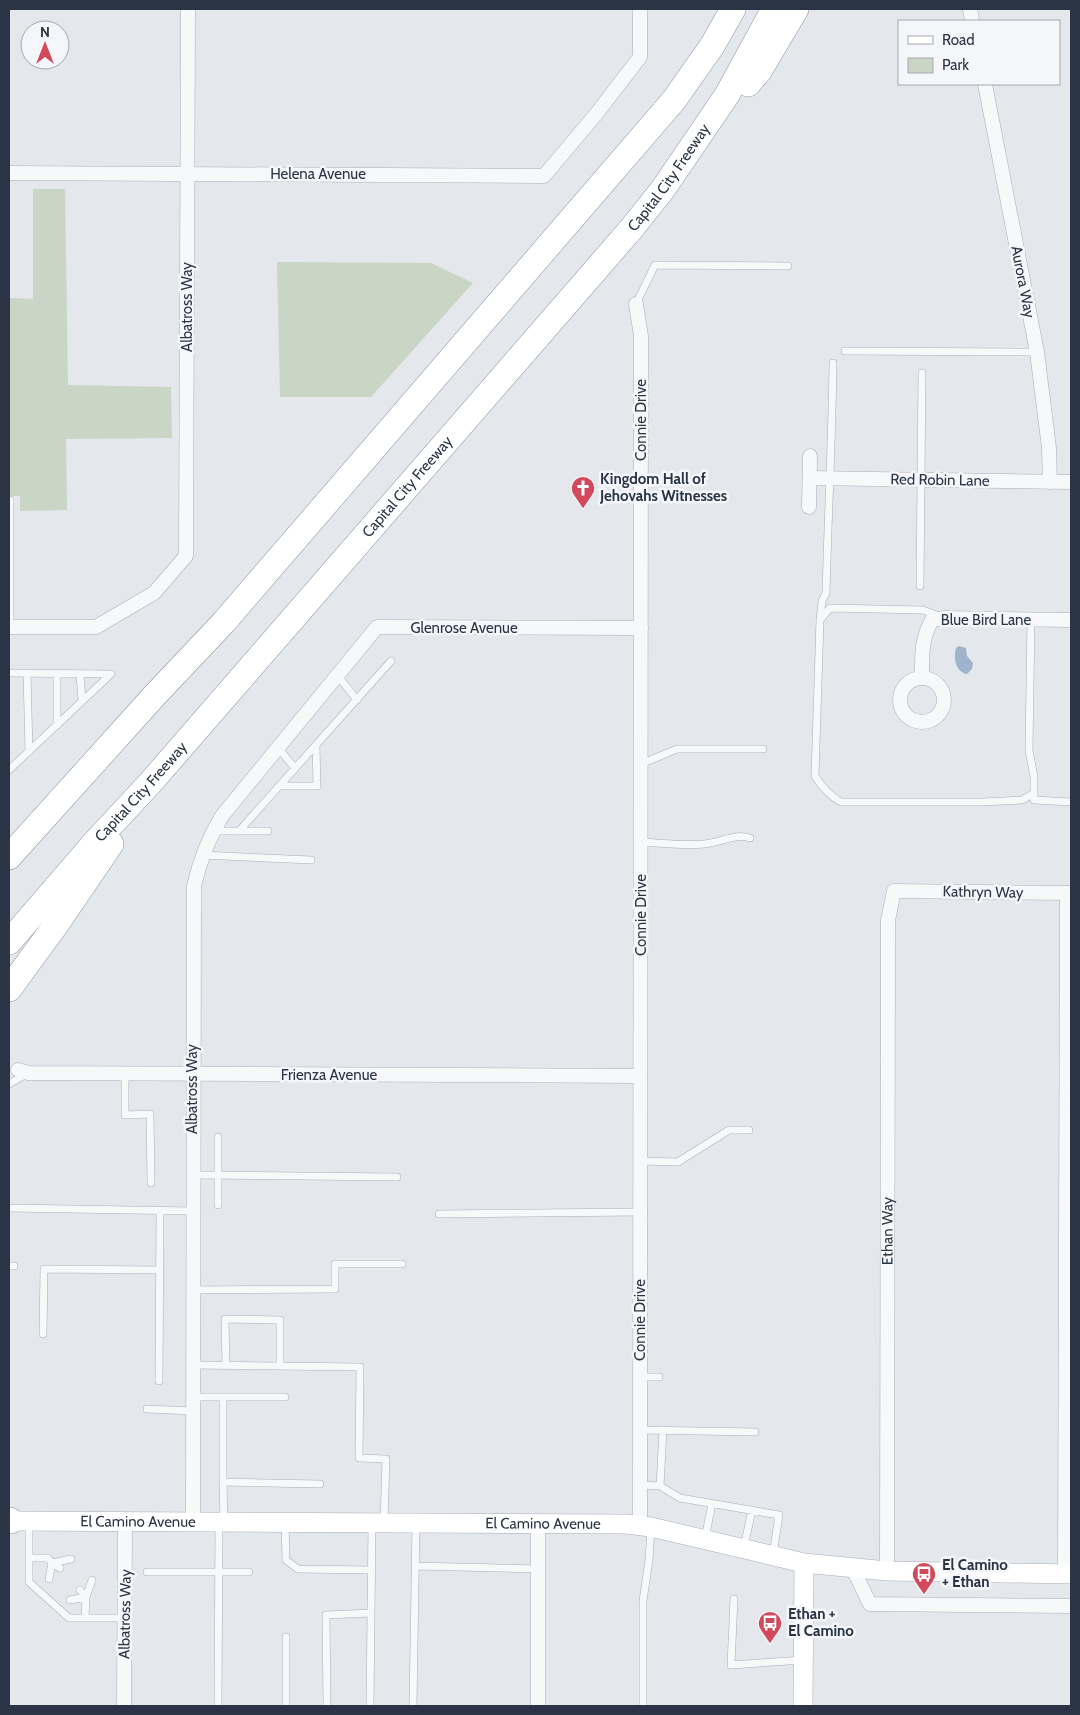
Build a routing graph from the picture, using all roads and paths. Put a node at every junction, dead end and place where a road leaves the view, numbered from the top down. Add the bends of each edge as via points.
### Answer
1 (188, 9) edge
2 (640, 9) edge
3 (728, 9) edge
4 (733, 9) edge
5 (774, 9) edge
6 (796, 9) edge
7 (712, 46) junction
8 (985, 85) edge
9 (9, 173) edge
10 (187, 173) junction
11 (663, 189) junction
12 (788, 266) dead end
13 (636, 304) joint
14 (845, 351) dead end
15 (1037, 352) junction
16 (833, 363) dead end
17 (922, 373) dead end
18 (810, 456) dead end
19 (810, 478) junction
20 (831, 478) junction
21 (921, 480) junction
22 (1050, 482) junction
23 (1071, 482) edge
24 (10, 500) dead end
25 (809, 507) dead end
26 (920, 586) dead end
27 (945, 618) junction
28 (820, 620) junction
29 (1031, 620) junction
30 (1071, 620) edge
31 (9, 627) edge
32 (641, 628) junction
33 (392, 661) dead end
34 (9, 673) edge
35 (26, 673) junction
36 (57, 674) junction
37 (80, 674) junction
38 (338, 676) junction
39 (922, 678) dead end
40 (320, 698) joint
41 (356, 700) junction
42 (82, 701) junction
43 (57, 724) junction
44 (316, 746) junction
45 (278, 748) junction
46 (763, 749) dead end
47 (29, 751) junction
48 (641, 764) junction
49 (295, 768) junction
50 (9, 770) edge
51 (151, 782) junction
52 (279, 786) junction
53 (1034, 793) junction
54 (1071, 802) edge
55 (213, 831) junction
56 (238, 831) junction
57 (268, 831) dead end
58 (750, 838) dead end
59 (641, 842) junction
60 (202, 855) junction
61 (9, 857) edge
62 (311, 860) dead end
63 (894, 891) joint
64 (1069, 893) edge
65 (9, 942) edge
66 (9, 989) edge
67 (23, 1071) joint
68 (125, 1074) junction
69 (192, 1074) junction
70 (640, 1076) junction
71 (9, 1084) edge
72 (749, 1130) dead end
73 (218, 1137) dead end
74 (640, 1161) junction
75 (192, 1175) junction
76 (218, 1175) junction
77 (397, 1177) dead end
78 (151, 1184) dead end
79 (218, 1206) dead end
80 (9, 1208) edge
81 (160, 1211) junction
82 (192, 1212) junction
83 (640, 1212) junction
84 (439, 1214) dead end
85 (402, 1264) dead end
86 (160, 1270) junction
87 (192, 1290) junction
88 (43, 1334) dead end
89 (192, 1365) junction
90 (226, 1365) junction
91 (280, 1366) junction
92 (640, 1377) junction
93 (659, 1377) dead end
94 (159, 1381) dead end
95 (223, 1397) junction
96 (285, 1397) dead end
97 (192, 1404) junction
98 (147, 1409) dead end
99 (640, 1430) junction
100 (663, 1430) junction
101 (755, 1432) dead end
102 (223, 1482) junction
103 (320, 1484) dead end
104 (640, 1485) junction
105 (660, 1486) junction
106 (712, 1504) junction
107 (752, 1510) junction
108 (14, 1521) edge
109 (126, 1522) junction
110 (192, 1522) junction
111 (222, 1522) junction
112 (285, 1522) junction
113 (378, 1523) junction
114 (416, 1523) junction
115 (538, 1524) junction
116 (645, 1526) junction
117 (704, 1540) junction
118 (744, 1549) junction
119 (773, 1556) junction
120 (29, 1558) junction
121 (72, 1559) dead end
122 (52, 1563) junction
123 (804, 1563) junction
124 (415, 1566) junction
125 (852, 1567) junction
126 (60, 1568) dead end
127 (538, 1569) junction
128 (371, 1570) junction
129 (887, 1571) junction
130 (147, 1572) dead end
131 (219, 1572) junction
132 (249, 1572) dead end
133 (1068, 1574) edge
134 (50, 1578) dead end
135 (92, 1580) dead end
136 (80, 1590) dead end
137 (86, 1597) junction
138 (734, 1599) dead end
139 (70, 1600) dead end
140 (1071, 1606) edge
141 (371, 1613) junction
142 (85, 1618) junction
143 (124, 1618) junction
144 (286, 1637) dead end
145 (804, 1660) junction
146 (124, 1706) edge
147 (218, 1706) edge
148 (286, 1706) edge
149 (327, 1706) edge
150 (370, 1706) edge
151 (413, 1706) edge
152 (538, 1706) edge
153 (643, 1706) edge
154 (803, 1706) edge

1 - 10 street, Albatross Way
2 - 10 street, Helena Avenue via 640,57 544,176
3 - 7 highway
4 - 7 highway
5 - 11 highway, Capital City Freeway via 727,95
6 - 11 highway via 760,70
7 - 61 highway via 674,100 224,622
8 - 15 street, Aurora Way
9 - 10 street, Helena Avenue
10 - 31 street, Albatross Way via 186,556 154,593 96,627
11 - 51 highway, Capital City Freeway
12 - 13 lane via 655,265
13 - 32 street, Connie Drive via 641,336
14 - 15 lane
15 - 22 street, Aurora Way via 1050,448
16 - 20 lane
17 - 21 lane
18 - 19 street
19 - 20 street, Red Robin Lane
19 - 25 street
20 - 21 street, Red Robin Lane
20 - 28 lane via 826,594
21 - 22 street, Red Robin Lane
21 - 26 lane
22 - 23 street, Red Robin Lane
24 - 31 lane
27 - 28 lane via 923,610 830,608
27 - 29 street, Blue Bird Lane
27 - 39 street, Blue Bird Lane via 932,620 925,632
28 - 53 lane via 815,776 834,798 841,802 982,802 1022,800
29 - 30 street, Blue Bird Lane
29 - 53 lane via 1029,750
32 - 38 street, Glenrose Avenue via 377,627
32 - 48 street, Connie Drive
33 - 41 lane
34 - 35 lane
35 - 36 lane
35 - 47 lane
36 - 37 lane
36 - 43 lane
37 - 42 lane
37 - 42 lane via 111,674
38 - 40 street, Glenrose Avenue
38 - 41 lane
40 - 45 street, Albatross Way
41 - 44 lane
42 - 43 lane
43 - 47 lane
44 - 49 lane
44 - 52 lane via 317,786
45 - 49 lane
45 - 55 street, Albatross Way
46 - 48 lane via 677,749
47 - 50 lane
48 - 59 street, Connie Drive
49 - 52 lane
51 - 65 highway, Capital City Freeway
51 - 66 highway via 80,890
52 - 56 lane
53 - 54 lane via 1034,800
55 - 56 lane
55 - 60 street, Albatross Way
56 - 57 lane
58 - 59 lane via 734,836 706,844 680,845
59 - 70 street, Connie Drive
60 - 62 lane
60 - 69 street, Albatross Way via 194,886
63 - 64 street, Kathryn Way
63 - 129 street, Ethan Way via 888,920
64 - 133 street
67 - 68 street, Frienza Avenue
67 - 71 lane
68 - 69 street, Frienza Avenue
68 - 78 lane via 125,1115 150,1114
69 - 70 street, Frienza Avenue
69 - 75 street, Albatross Way
70 - 74 street, Connie Drive
72 - 74 lane via 729,1130 678,1162
73 - 76 lane
74 - 83 street, Connie Drive
75 - 76 lane
75 - 82 street, Albatross Way
76 - 77 lane
76 - 79 lane
80 - 81 lane
81 - 82 lane
81 - 86 lane
82 - 87 street, Albatross Way
83 - 84 lane
83 - 92 street, Connie Drive
85 - 87 lane via 335,1264 335,1289
86 - 88 lane via 44,1269
86 - 94 lane
87 - 89 street, Albatross Way
89 - 90 lane
89 - 97 street, Albatross Way
90 - 91 lane
90 - 91 lane via 225,1319 280,1320
91 - 113 lane via 360,1367 359,1458 386,1459
92 - 93 lane
92 - 99 street, Connie Drive
95 - 96 lane
95 - 97 lane
95 - 102 lane
97 - 98 lane
97 - 110 street, Albatross Way
99 - 100 lane
99 - 104 street, Connie Drive
100 - 101 lane
100 - 105 lane
102 - 103 lane
102 - 111 lane
104 - 105 lane
104 - 116 street, Connie Drive
105 - 106 lane via 680,1498
106 - 107 lane
106 - 117 lane
107 - 118 lane
107 - 119 lane via 779,1515
108 - 109 main road, El Camino Avenue
108 - 120 lane
109 - 110 main road, El Camino Avenue
109 - 143 street, Albatross Way
110 - 111 main road, El Camino Avenue
111 - 112 main road, El Camino Avenue
111 - 131 lane
112 - 113 main road, El Camino Avenue
112 - 128 lane via 286,1560 298,1569
113 - 114 main road, El Camino Avenue
113 - 128 lane
114 - 115 main road, El Camino Avenue
114 - 124 lane
115 - 116 main road, El Camino Avenue
115 - 127 street
116 - 117 main road, El Camino Avenue
116 - 153 lane via 649,1560 643,1601
117 - 118 main road, El Camino Avenue
118 - 119 main road, El Camino Avenue
119 - 123 main road, El Camino Avenue
120 - 122 lane via 48,1558
120 - 142 lane via 29,1582 69,1618
121 - 122 lane
122 - 126 lane
122 - 134 lane
123 - 125 main road, El Camino Avenue
123 - 145 main road
124 - 127 lane
124 - 151 lane
125 - 129 main road, El Camino Avenue
125 - 140 street via 870,1604
127 - 152 street
128 - 141 lane
129 - 133 main road, El Camino Avenue
130 - 131 lane
131 - 132 lane
131 - 147 lane
135 - 137 lane
136 - 137 lane
137 - 139 lane
137 - 142 lane
138 - 145 lane via 731,1665
141 - 149 lane via 326,1615
141 - 150 lane
142 - 143 lane
143 - 146 street, Albatross Way
144 - 148 lane
145 - 154 main road

